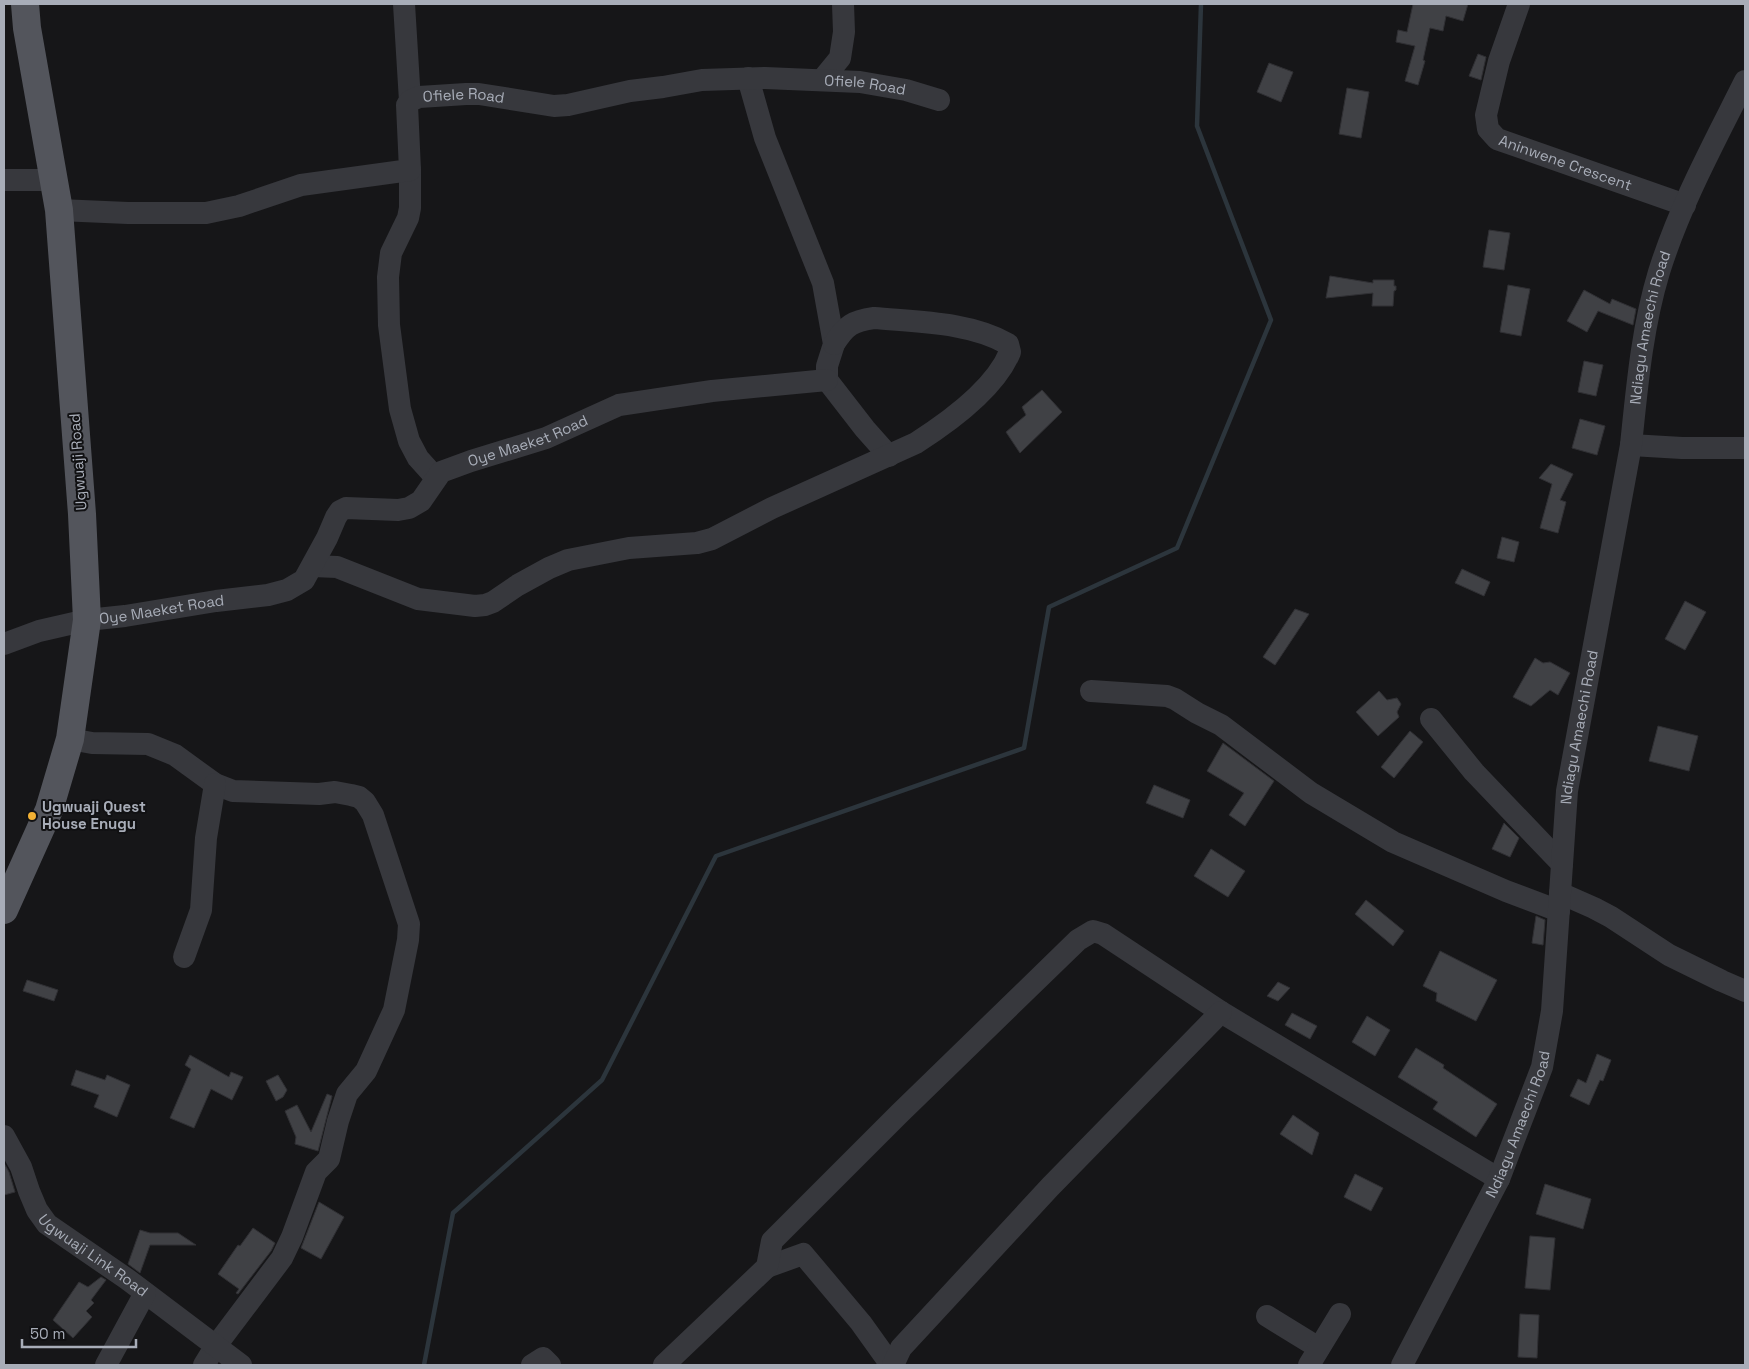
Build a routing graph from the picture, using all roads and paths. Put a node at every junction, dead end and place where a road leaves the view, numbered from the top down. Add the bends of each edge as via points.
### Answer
1 (25, 4) edge
2 (404, 4) edge
3 (843, 4) edge
4 (1519, 4) edge
5 (748, 78) junction
6 (822, 80) junction
7 (1745, 81) edge
8 (939, 100) dead end
9 (410, 101) junction
10 (410, 170) junction
11 (4, 180) edge
12 (54, 180) junction
13 (1685, 205) junction
14 (59, 210) junction
15 (834, 344) junction
16 (827, 380) junction
17 (1631, 445) junction
18 (1745, 448) edge
19 (889, 456) junction
20 (436, 478) junction
21 (313, 566) junction
22 (88, 620) junction
23 (4, 644) edge
24 (1091, 691) dead end
25 (1431, 720) dead end
26 (70, 739) junction
27 (214, 784) junction
28 (1562, 864) junction
29 (1560, 902) junction
30 (4, 910) edge
31 (184, 957) dead end
32 (1745, 991) edge
33 (1221, 1012) junction
34 (4, 1136) edge
35 (1499, 1179) junction
36 (767, 1266) junction
37 (145, 1293) junction
38 (1340, 1314) dead end
39 (1267, 1316) dead end
40 (210, 1356) edge
41 (1314, 1357) edge
42 (106, 1365) edge
43 (241, 1365) edge
44 (532, 1365) edge
45 (550, 1365) edge
46 (664, 1365) edge
47 (892, 1365) edge
48 (1402, 1365) edge

1 - 12 main road, Ugwuaji Road
2 - 9 street
3 - 6 street via 844,32 840,58
4 - 13 street, Aninwene Crescent via 1498,61 1486,115 1488,129 1497,139
5 - 6 street, Ofiele Road
5 - 9 street, Ofiele Road via 702,80 554,106 479,94 426,96
5 - 15 street via 765,138 823,283
6 - 8 street, Ofiele Road via 860,82
7 - 13 street, Ndiagu Amaechi Road
9 - 10 street, Ofiele Road via 406,114
10 - 14 street via 301,185 240,206 206,213
10 - 20 street, Ofiele Road via 408,218 391,253 389,325 400,409 409,441 418,458
11 - 12 street
12 - 14 main road, Ugwuaji Road
13 - 17 street, Ndiagu Amaechi Road via 1659,272 1647,324
14 - 22 main road, Ugwuaji Road
15 - 16 street via 827,366
15 - 19 street via 850,325 874,318 967,328 986,333 1010,348 1007,359 987,388 934,431
16 - 19 street
16 - 20 street, Oye Maeket Road via 630,402 546,438 441,472
17 - 18 street
17 - 28 street, Ndiagu Amaechi Road via 1567,791
19 - 21 street via 772,508 712,539 629,548 568,560 485,605 418,599 337,567
20 - 21 street, Oye Maeket Road via 420,501 410,508 346,508 340,511
21 - 22 street, Oye Maeket Road via 304,580 278,593
22 - 23 street, Oye Maeket Road via 39,631
22 - 26 main road, Ugwuaji Road
24 - 29 street via 1175,698 1221,725 1310,793 1392,842 1506,891
25 - 28 street via 1474,772
26 - 27 street via 159,747
26 - 30 main road, Ugwuaji Road via 48,810
27 - 31 street via 202,902
27 - 40 street via 234,791 335,792 359,797 373,814 409,924 394,1010 366,1071 346,1094 329,1159 316,1172 282,1258
28 - 29 street, Ndiagu Amaechi Road
29 - 32 street via 1594,908 1669,955
29 - 35 street, Ndiagu Amaechi Road via 1552,1012 1542,1067
33 - 35 street
33 - 36 street via 1104,934 1093,931 1078,940 898,1114 772,1242
33 - 47 street via 1043,1195 901,1348
34 - 37 street, Ugwuaji Link Road via 21,1167 28,1192 47,1224
35 - 48 street, Ndiagu Amaechi Road
36 - 46 street
36 - 47 street via 803,1254
37 - 40 street, Ugwuaji Link Road
37 - 42 street
38 - 41 street
39 - 41 street
40 - 43 street, Ugwuaji Link Road
44 - 45 street via 543,1358

